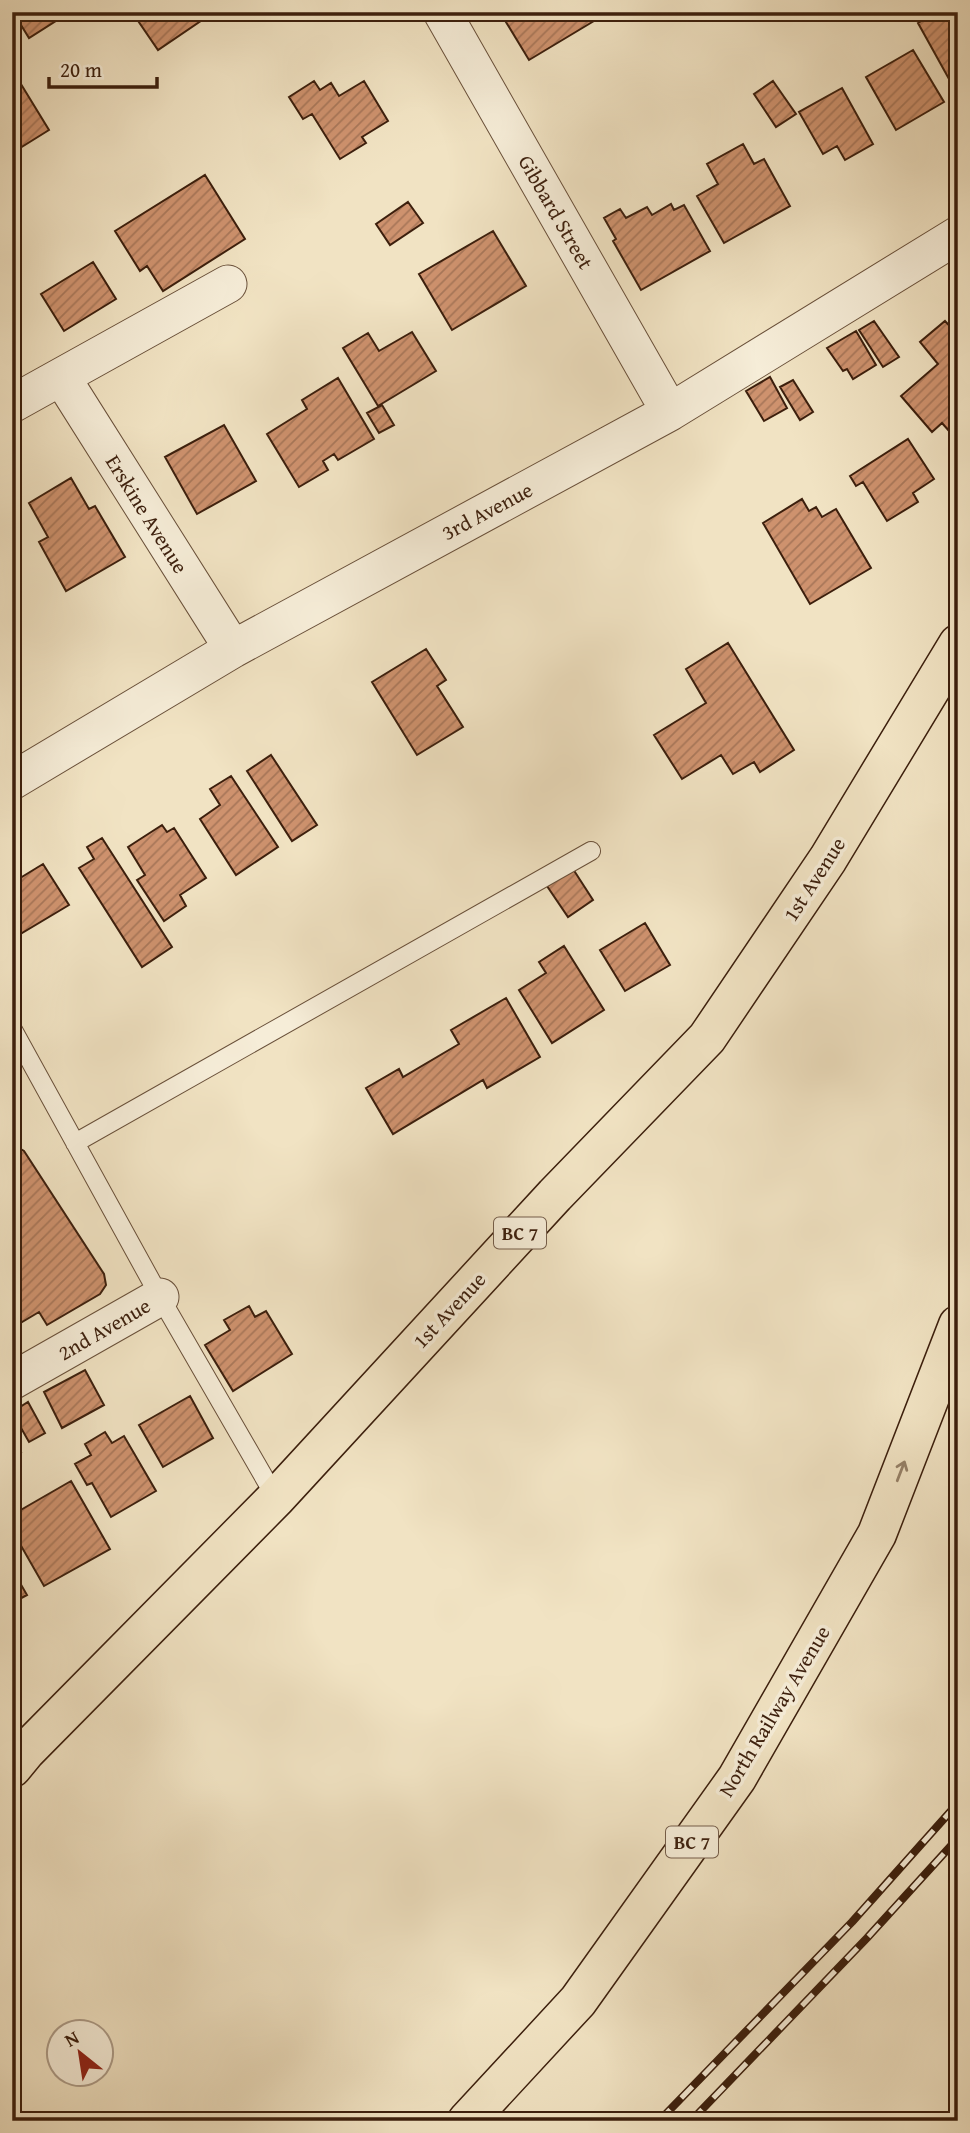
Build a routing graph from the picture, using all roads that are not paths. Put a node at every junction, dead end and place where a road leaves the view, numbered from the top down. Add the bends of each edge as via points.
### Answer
1 (442, 12) edge
2 (958, 235) edge
3 (228, 284) dead end
4 (62, 378) junction
5 (12, 404) edge
6 (670, 412) junction
7 (958, 644) edge
8 (233, 649) junction
9 (12, 781) edge
10 (592, 851) dead end
11 (12, 1028) edge
12 (75, 1143) junction
13 (160, 1297) junction
14 (958, 1325) edge
15 (12, 1381) edge
16 (276, 1498) junction
17 (12, 1768) edge
18 (467, 2121) edge

1 - 6 street, Gibbard Street
2 - 6 street, 3rd Avenue
3 - 4 street
4 - 5 street
4 - 8 street, Erskine Avenue
6 - 8 street, 3rd Avenue
7 - 16 main road, 1st Avenue / BC 7 via 828,859 708,1038 555,1195
8 - 9 street, 3rd Avenue
10 - 12 lane
11 - 12 lane
12 - 13 lane
13 - 15 street, 2nd Avenue
13 - 16 lane
18 -> 14 main road, North Railway Avenue / BC 7 via 578,2001 737,1778 877,1534
16 - 17 main road, 1st Avenue / BC 7

